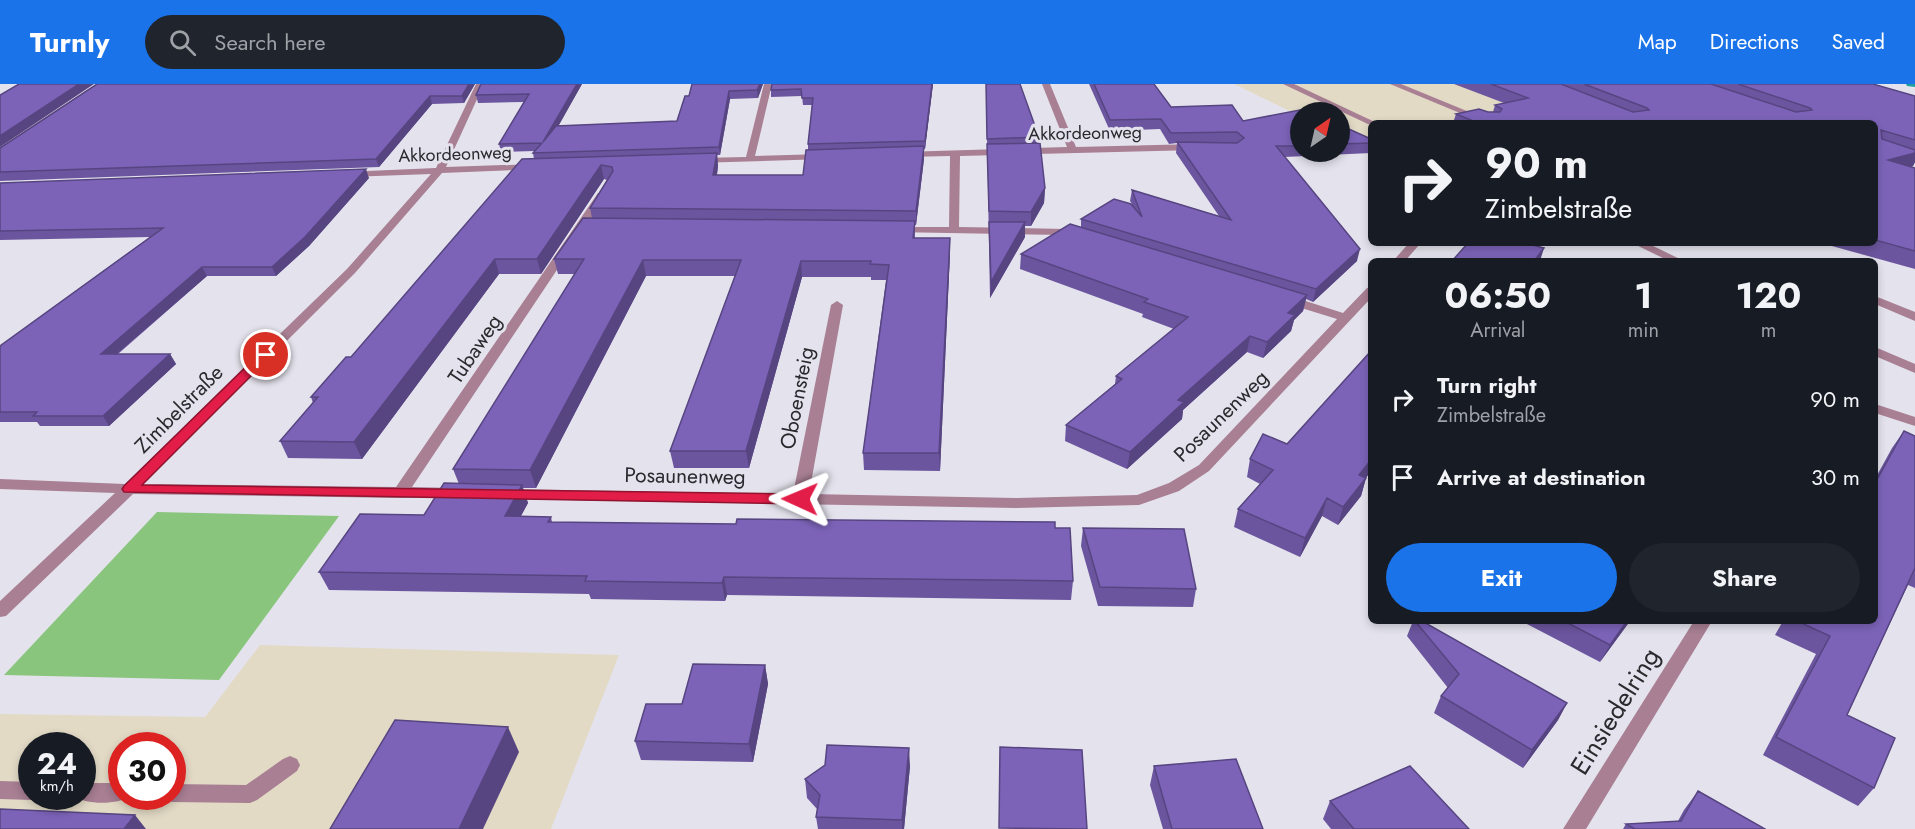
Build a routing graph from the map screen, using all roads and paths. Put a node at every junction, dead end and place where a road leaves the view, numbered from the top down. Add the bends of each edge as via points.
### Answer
1 (480, 84) edge
2 (768, 84) edge
3 (1046, 84) edge
4 (1287, 84) edge
5 (1394, 84) edge
6 (1484, 120) edge
7 (1368, 121) edge
8 (1211, 147) edge
9 (1073, 150) junction
10 (955, 153) junction
11 (898, 154) edge
12 (830, 157) edge
13 (750, 159) junction
14 (687, 161) edge
15 (546, 167) edge
16 (440, 171) junction
17 (333, 175) edge
18 (609, 183) edge
19 (885, 230) edge
20 (954, 231) junction
21 (1089, 239) edge
22 (1412, 246) edge
23 (1645, 246) edge
24 (1402, 258) edge
25 (1671, 258) edge
26 (1368, 294) edge
27 (1279, 297) edge
28 (1878, 301) edge
29 (837, 305) dead end
30 (1915, 317) edge
31 (1346, 318) junction
32 (1878, 352) edge
33 (1915, 369) edge
34 (1878, 409) edge
35 (1915, 422) edge
36 (0, 484) edge
37 (129, 489) junction
38 (400, 493) junction
39 (470, 494) edge
40 (494, 494) edge
41 (800, 499) junction
42 (0, 611) edge
43 (1701, 624) edge
44 (290, 765) dead end
45 (0, 790) edge
46 (18, 791) edge
47 (186, 793) edge
48 (1574, 829) edge

1 - 16 street, Zimbelstraße
2 - 13 street
3 - 9 street
4 - 7 street
5 - 6 street
8 - 9 street, Akkordeonweg
9 - 10 street, Akkordeonweg
10 - 11 street, Akkordeonweg
10 - 20 street
12 - 13 street
13 - 14 street
15 - 16 street, Akkordeonweg
16 - 17 street, Akkordeonweg
16 - 37 street, Zimbelstraße via 351,271
18 - 38 street, Tubaweg via 588,227
19 - 20 street
20 - 21 street via 1067,232
22 - 24 street
23 - 25 street
26 - 31 street, Posaunenweg
27 - 31 street
28 - 30 street
29 - 41 street, Oboensteig
31 - 41 street, Posaunenweg via 1204,468 1174,487 1139,500 1016,503
32 - 33 street
34 - 35 street
36 - 37 street
37 - 38 street
37 - 42 street, Zimbelstraße
38 - 39 street
40 - 41 street, Posaunenweg
43 - 48 street, Einsiedelring
44 - 47 street via 250,794
45 - 46 street

